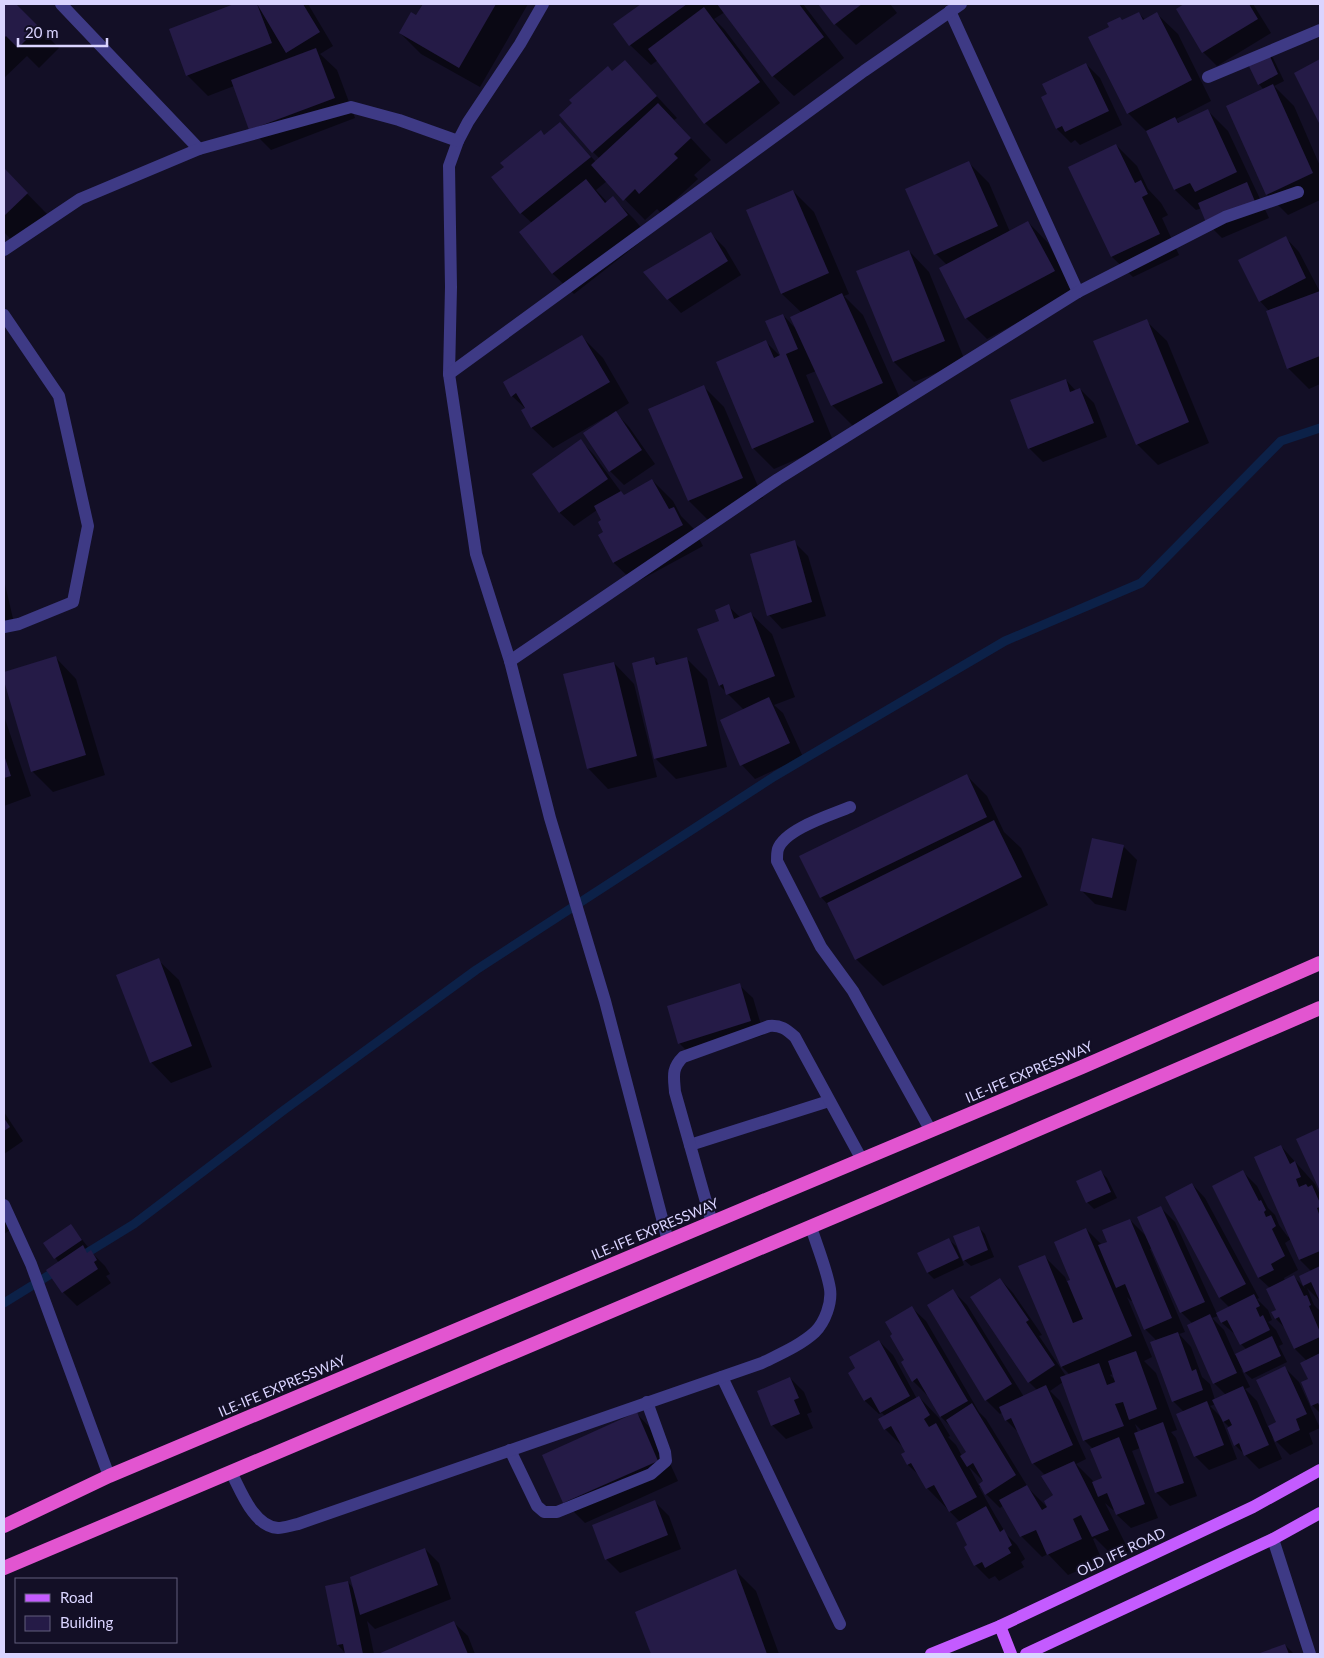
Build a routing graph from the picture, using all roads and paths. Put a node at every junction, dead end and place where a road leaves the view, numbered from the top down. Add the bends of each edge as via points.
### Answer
1 (61, 4) edge
2 (543, 4) edge
3 (956, 7) edge
4 (1320, 30) edge
5 (1208, 77) dead end
6 (458, 141) junction
7 (199, 148) junction
8 (1298, 192) dead end
9 (4, 250) edge
10 (1078, 292) junction
11 (4, 315) edge
12 (449, 374) junction
13 (4, 627) edge
14 (510, 661) junction
15 (850, 807) dead end
16 (1320, 963) edge
17 (1320, 1008) edge
18 (829, 1101) junction
19 (931, 1131) junction
20 (690, 1145) junction
21 (862, 1160) junction
22 (4, 1205) edge
23 (712, 1223) junction
24 (811, 1227) junction
25 (668, 1241) junction
26 (722, 1377) junction
27 (647, 1402) junction
28 (510, 1450) junction
29 (1320, 1470) edge
30 (231, 1472) junction
31 (109, 1476) junction
32 (1320, 1513) edge
33 (4, 1526) edge
34 (1273, 1539) junction
35 (4, 1568) edge
36 (840, 1624) dead end
37 (1000, 1626) junction
38 (931, 1654) edge
39 (1011, 1654) edge
40 (1026, 1654) edge
41 (1310, 1654) edge

1 - 7 street
2 - 6 street
3 - 10 street
3 - 12 street
4 - 5 street
6 - 7 street via 351,107
6 - 12 street via 449,166
7 - 9 street via 80,199
8 - 10 street via 1226,217
10 - 14 street via 778,479
11 - 13 street via 59,396 88,526 73,602
12 - 14 street via 476,554
14 - 25 street via 550,818 605,1001
15 - 19 street via 786,837 778,849 777,861 821,947 853,991
16 - 19 highway, ILE-IFE EXPRESSWAY
17 - 24 highway
18 - 20 street
18 - 20 street via 795,1037 778,1025 769,1026 683,1057 676,1064 673,1073 675,1092
18 - 21 street
19 - 21 highway, ILE-IFE EXPRESSWAY
20 - 23 street
21 - 23 highway, ILE-IFE EXPRESSWAY
22 - 31 street via 31,1264
23 - 25 highway, ILE-IFE EXPRESSWAY
24 - 26 street via 830,1291 821,1325 762,1363
24 - 30 highway
25 - 31 highway, ILE-IFE EXPRESSWAY
26 - 27 street
26 - 36 street
27 - 28 street
27 - 28 street via 666,1461 651,1474 557,1512 544,1512 537,1506
28 - 30 street via 278,1528 256,1518
29 - 37 main road, OLD IFE ROAD via 1253,1506
30 - 35 highway
31 - 33 highway, ILE-IFE EXPRESSWAY
32 - 34 main road
34 - 40 main road
34 - 41 street
37 - 38 main road, OLD IFE ROAD
37 - 39 main road

